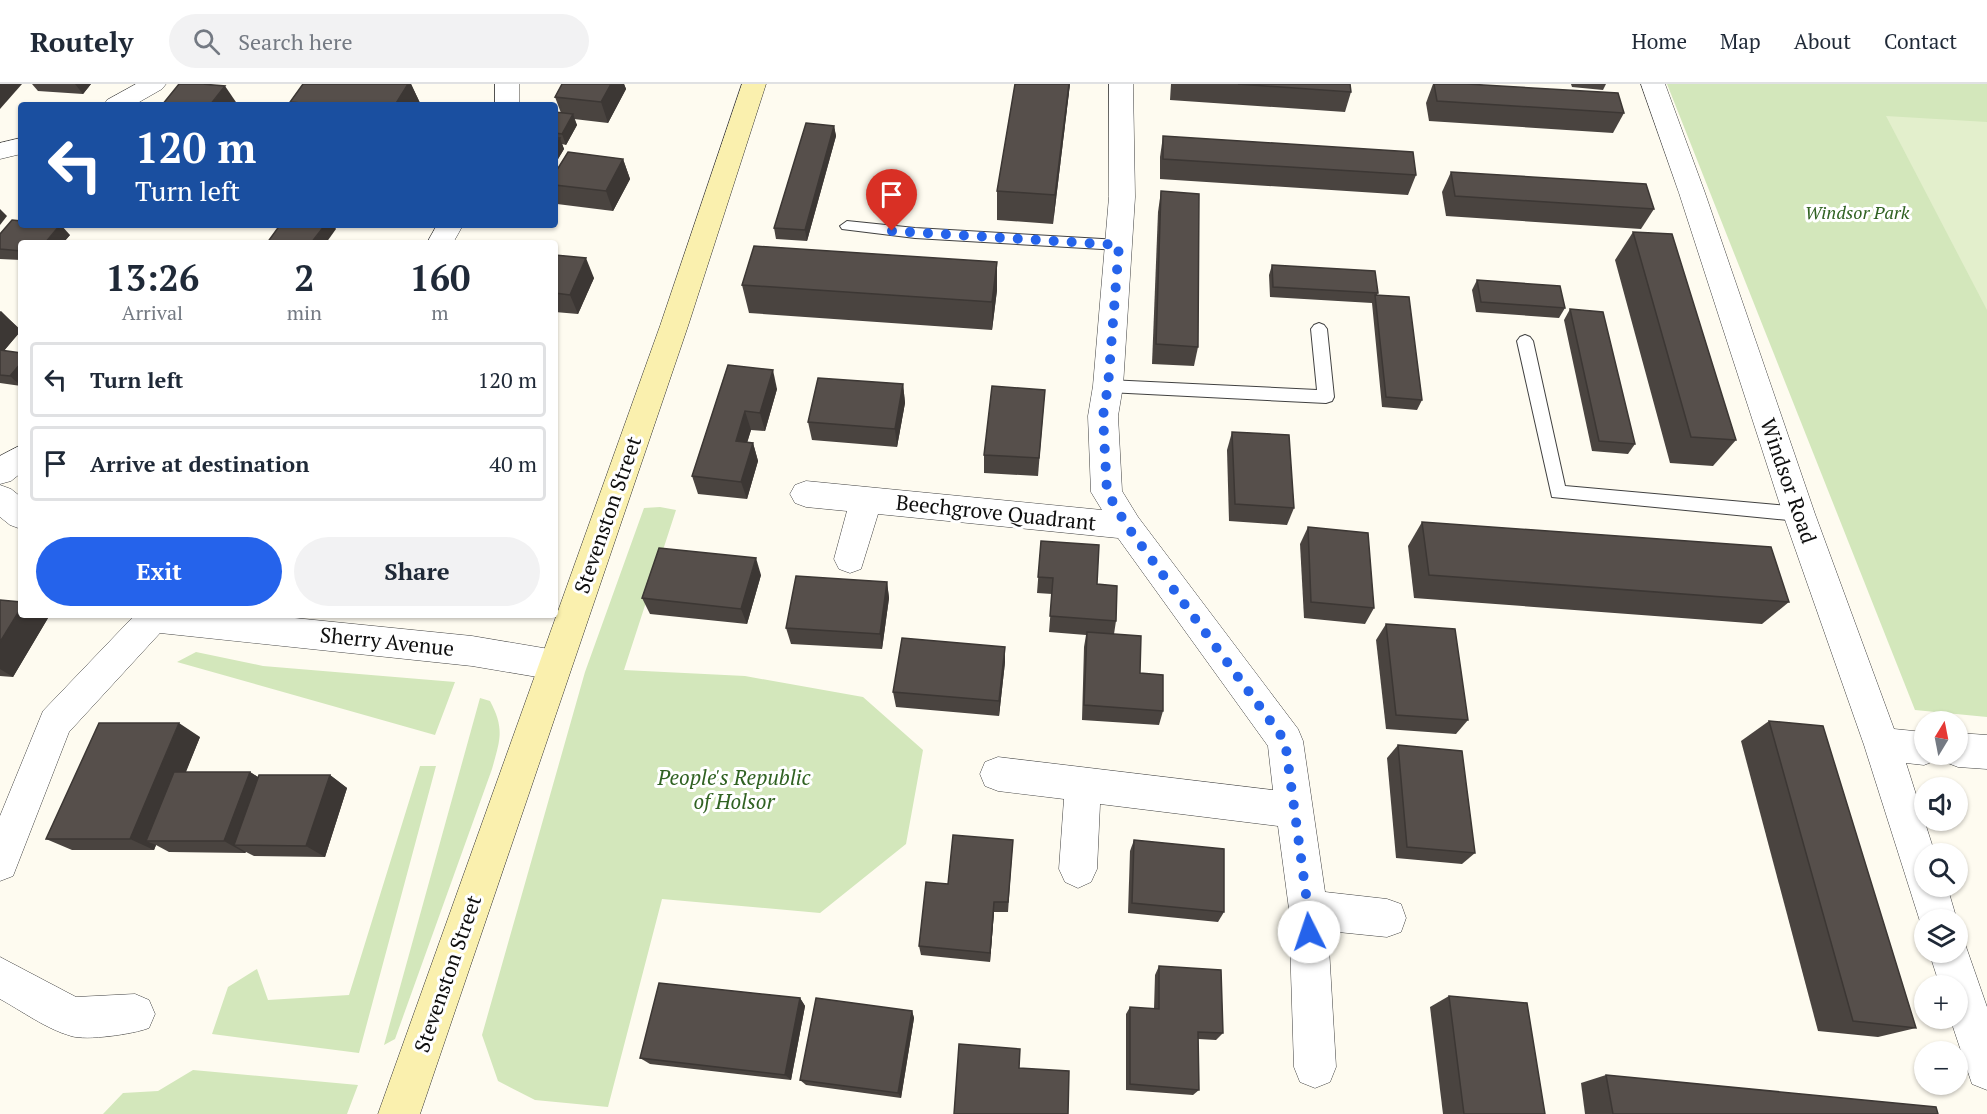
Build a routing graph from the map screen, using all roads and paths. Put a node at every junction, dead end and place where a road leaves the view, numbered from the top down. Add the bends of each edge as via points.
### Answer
1 (154, 84) edge
2 (507, 84) edge
3 (754, 84) edge
4 (1121, 84) edge
5 (1653, 84) edge
6 (121, 102) edge
7 (507, 102) edge
8 (18, 147) edge
9 (0, 150) edge
10 (847, 226) dead end
11 (1119, 245) junction
12 (1319, 329) dead end
13 (1525, 341) dead end
14 (1108, 386) junction
15 (18, 459) edge
16 (0, 472) edge
17 (806, 494) dead end
18 (0, 498) edge
19 (866, 500) junction
20 (18, 513) edge
21 (1799, 514) junction
22 (1127, 526) junction
23 (849, 560) dead end
24 (148, 618) edge
25 (168, 618) edge
26 (555, 665) junction
27 (1882, 745) junction
28 (1914, 747) edge
29 (1968, 751) edge
30 (1987, 752) edge
31 (998, 774) dead end
32 (1083, 784) junction
33 (1294, 810) junction
34 (1914, 846) edge
35 (0, 863) edge
36 (1078, 869) dead end
37 (1308, 909) junction
38 (1387, 918) dead end
39 (1953, 963) edge
40 (0, 977) edge
41 (135, 1014) dead end
42 (1315, 1067) dead end
43 (1987, 1070) edge
44 (399, 1114) edge

1 - 6 street
2 - 7 street
3 - 26 main road, Stevenston Street
4 - 11 street
5 - 21 street, Windsor Road
8 - 9 street
10 - 11 lane
11 - 14 street
12 - 14 lane via 1326,397
13 - 21 lane via 1558,492
14 - 22 street via 1103,416 1107,492
15 - 16 street
17 - 19 street, Beechgrove Quadrant
18 - 20 street
19 - 22 street, Beechgrove Quadrant
19 - 23 street, Beechgrove Quadrant
21 - 27 street, Windsor Road
22 - 33 street via 1285,741
24 - 35 street via 55,722
25 - 26 street, Sherry Avenue via 472,651
26 - 44 main road, Stevenston Street
27 - 28 street
27 - 34 street, Windsor Road
29 - 30 street
31 - 32 street
32 - 33 street
32 - 36 street
33 - 37 street
37 - 38 street
37 - 42 street
39 - 43 street
40 - 41 street via 73,1017

